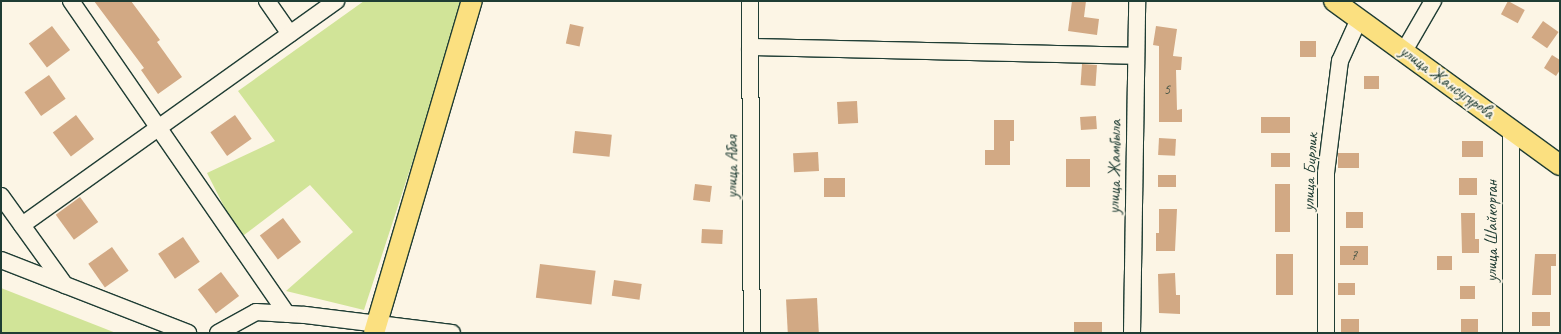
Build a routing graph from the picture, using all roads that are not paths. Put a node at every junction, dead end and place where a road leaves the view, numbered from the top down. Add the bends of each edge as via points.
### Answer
1 (71, 1) edge
2 (267, 1) edge
3 (336, 1) edge
4 (472, 1) edge
5 (750, 1) edge
6 (1137, 1) edge
7 (1334, 1) edge
8 (1433, 1) edge
9 (1359, 19) junction
10 (290, 34) junction
11 (750, 47) junction
12 (1404, 51) junction
13 (1136, 56) junction
14 (158, 128) junction
15 (1511, 129) junction
16 (1560, 164) edge
17 (1, 196) edge
18 (22, 225) junction
19 (1, 260) edge
20 (66, 286) junction
21 (287, 314) junction
22 (376, 328) edge
23 (188, 333) edge
24 (218, 333) edge
25 (450, 333) edge
26 (752, 333) edge
27 (1132, 333) edge
28 (1326, 333) edge
29 (1511, 333) edge

1 - 14 street
2 - 10 street
3 - 10 street
4 - 22 main road
5 - 11 street, улица Абая
6 - 13 street, улица Жамбыла
7 - 9 main road, улица Жансугурова
8 - 12 street
9 - 12 main road, улица Жансугурова
9 - 28 street, улица Бирлик via 1340,61 1326,173
10 - 14 street
11 - 13 street
11 - 26 street, улица Абая
12 - 15 main road, улица Жансугурова
13 - 27 street, улица Жамбыла
14 - 18 street
14 - 21 street
15 - 16 main road, улица Жансугурова
15 - 29 street, улица Шайкорган
17 - 18 street
18 - 20 street
19 - 20 street
20 - 23 street
21 - 22 street
21 - 24 street via 256,312
22 - 25 street

